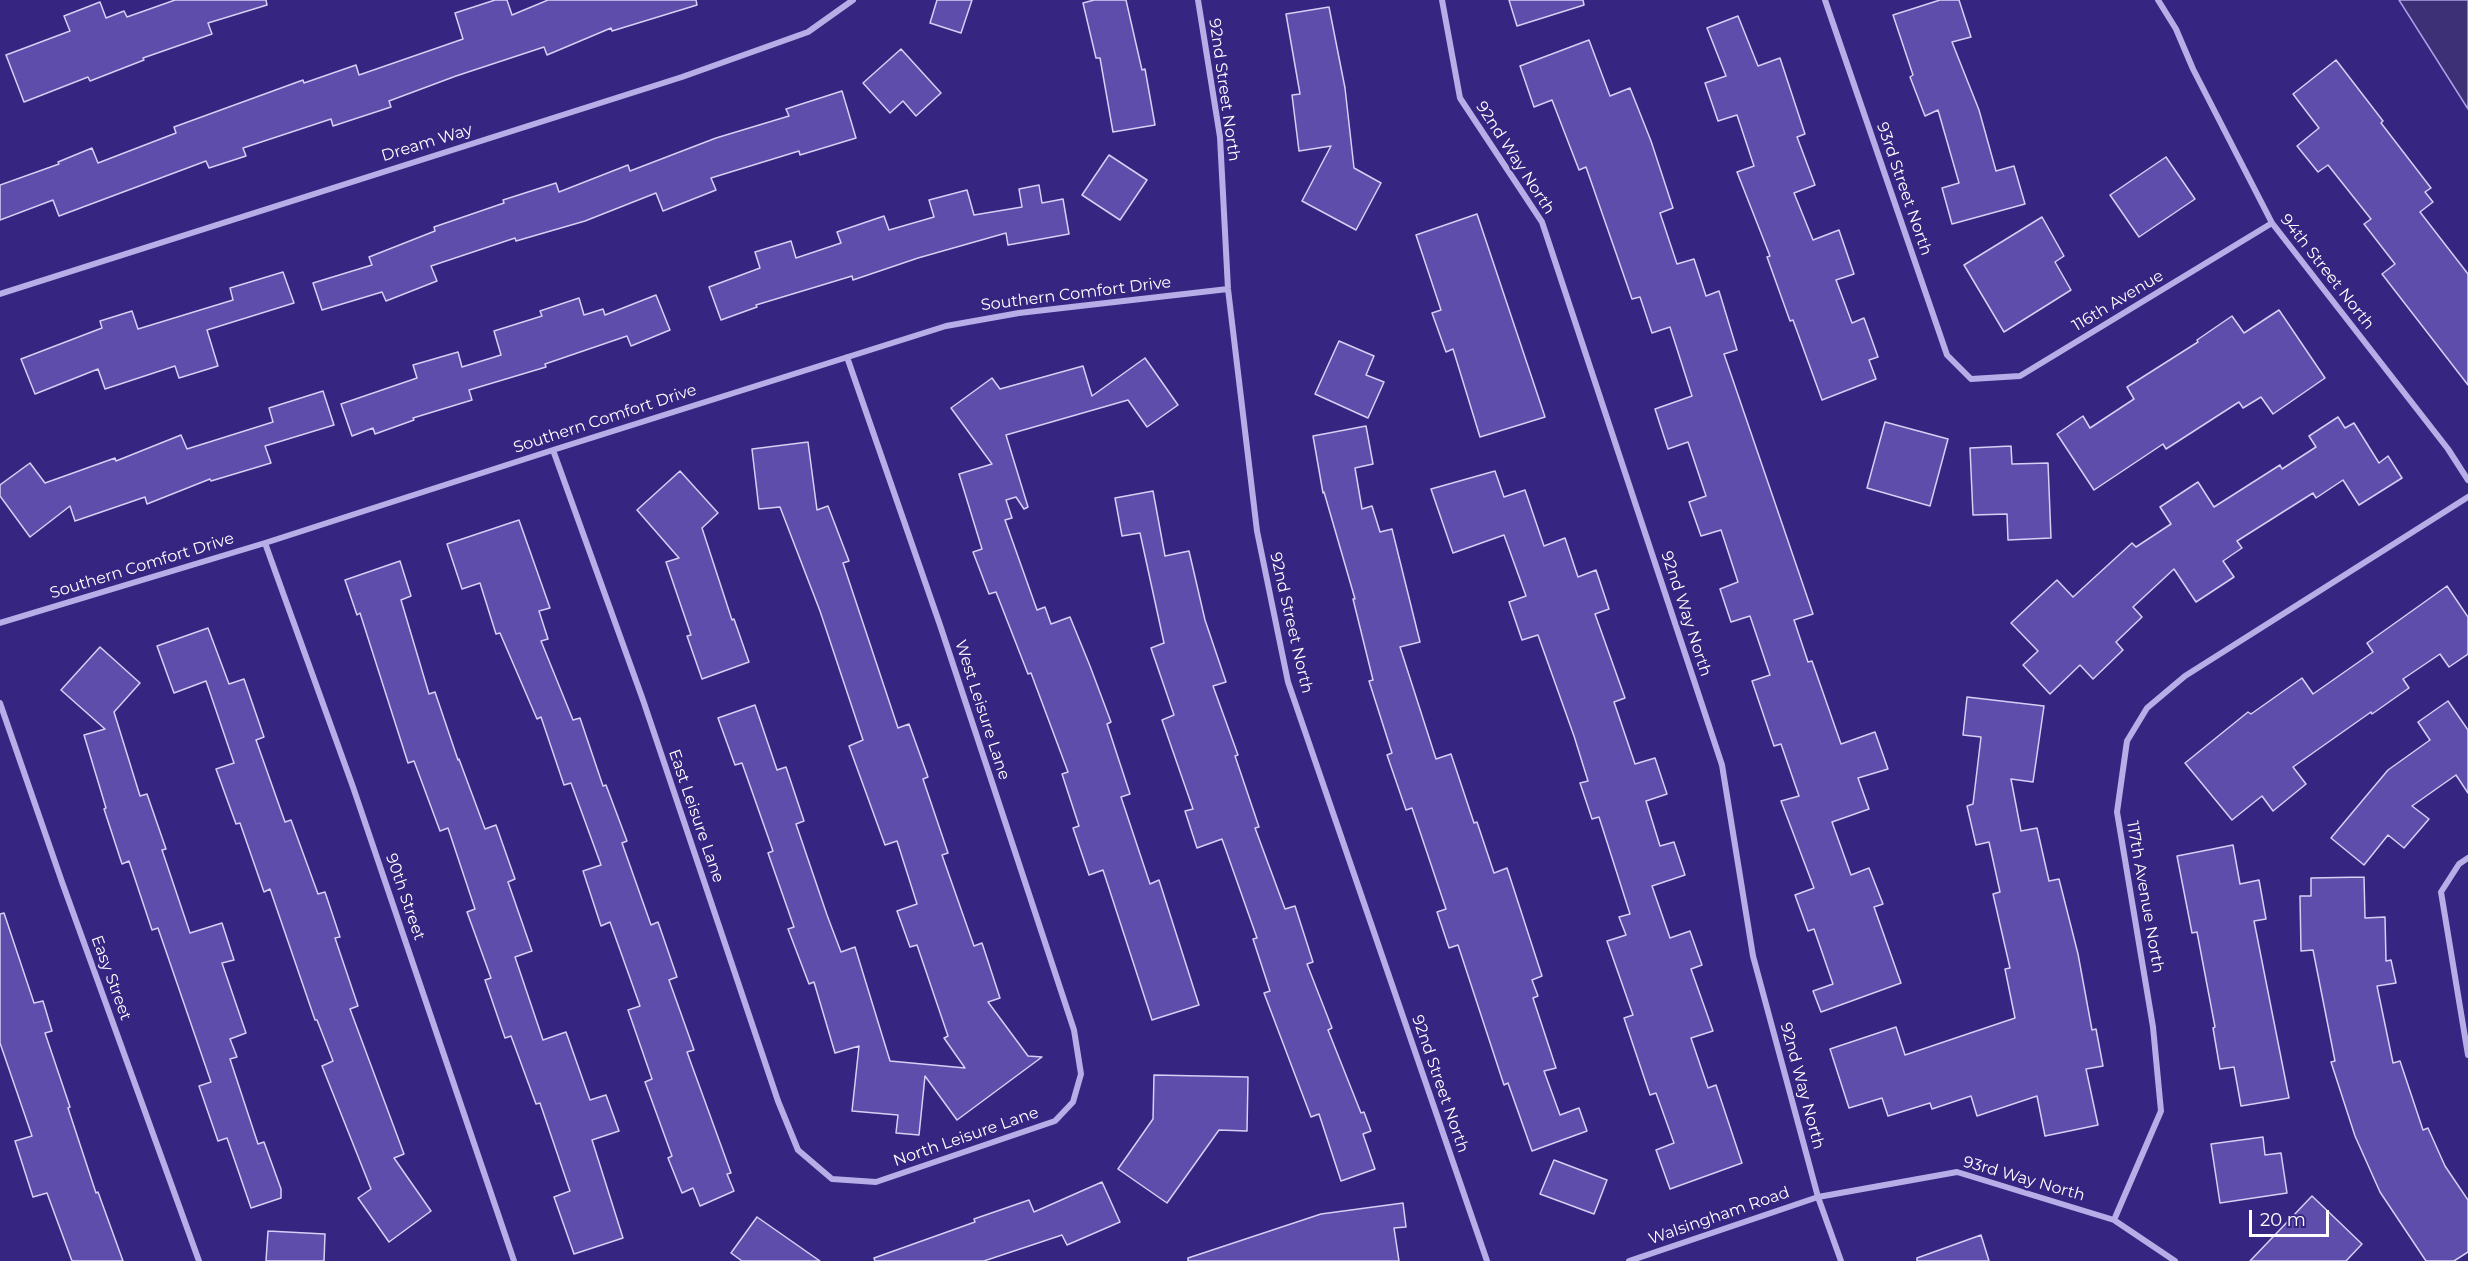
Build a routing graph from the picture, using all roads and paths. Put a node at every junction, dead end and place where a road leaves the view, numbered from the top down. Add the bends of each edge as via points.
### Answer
1 (853, 0) edge
2 (1198, 0) edge
3 (1442, 0) edge
4 (1825, 0) edge
5 (2158, 0) edge
6 (2272, 223) junction
7 (1228, 289) junction
8 (0, 294) edge
9 (847, 357) junction
10 (1971, 380) joint
11 (553, 450) junction
12 (2468, 480) edge
13 (2468, 497) edge
14 (265, 543) junction
15 (0, 623) edge
16 (0, 703) edge
17 (2468, 858) edge
18 (2468, 1055) edge
19 (1081, 1074) joint
20 (832, 1179) joint
21 (1818, 1197) junction
22 (2114, 1220) junction
23 (199, 1261) edge
24 (513, 1261) edge
25 (1487, 1261) edge
26 (1629, 1261) edge
27 (1841, 1261) edge
28 (2175, 1261) edge

1 - 8 street, Dream Way via 808,32 682,77
2 - 7 street, 92nd Street North via 1220,137
3 - 21 street, 92nd Way North via 1460,98 1542,222 1722,765 1753,956
4 - 10 street, 93rd Street North via 1947,356
5 - 6 street, 94th Street North
6 - 10 street, 116th Avenue via 2020,376
6 - 12 street, 94th Street North
7 - 9 street, Southern Comfort Drive via 1018,313 946,326
7 - 25 street, 92nd Street North via 1257,531 1288,682
9 - 11 street, Southern Comfort Drive
9 - 19 street, West Leisure Lane via 1074,1030
11 - 14 street, Southern Comfort Drive
11 - 20 street, East Leisure Lane via 643,700 778,1101 798,1150
13 - 22 street, 117th Avenue North via 2185,676 2147,708 2127,741 2117,813 2153,1027 2161,1111
14 - 15 street, Southern Comfort Drive
14 - 24 street, 90th Street via 353,787
16 - 23 street, Easy Street
17 - 18 street via 2459,864 2441,892
19 - 20 street, North Leisure Lane via 1072,1102 1055,1121 876,1182
21 - 22 street, 93rd Way North via 1957,1172
21 - 26 street, Walsingham Road
21 - 27 street, 92nd Way North
22 - 28 street, 93rd Way North

